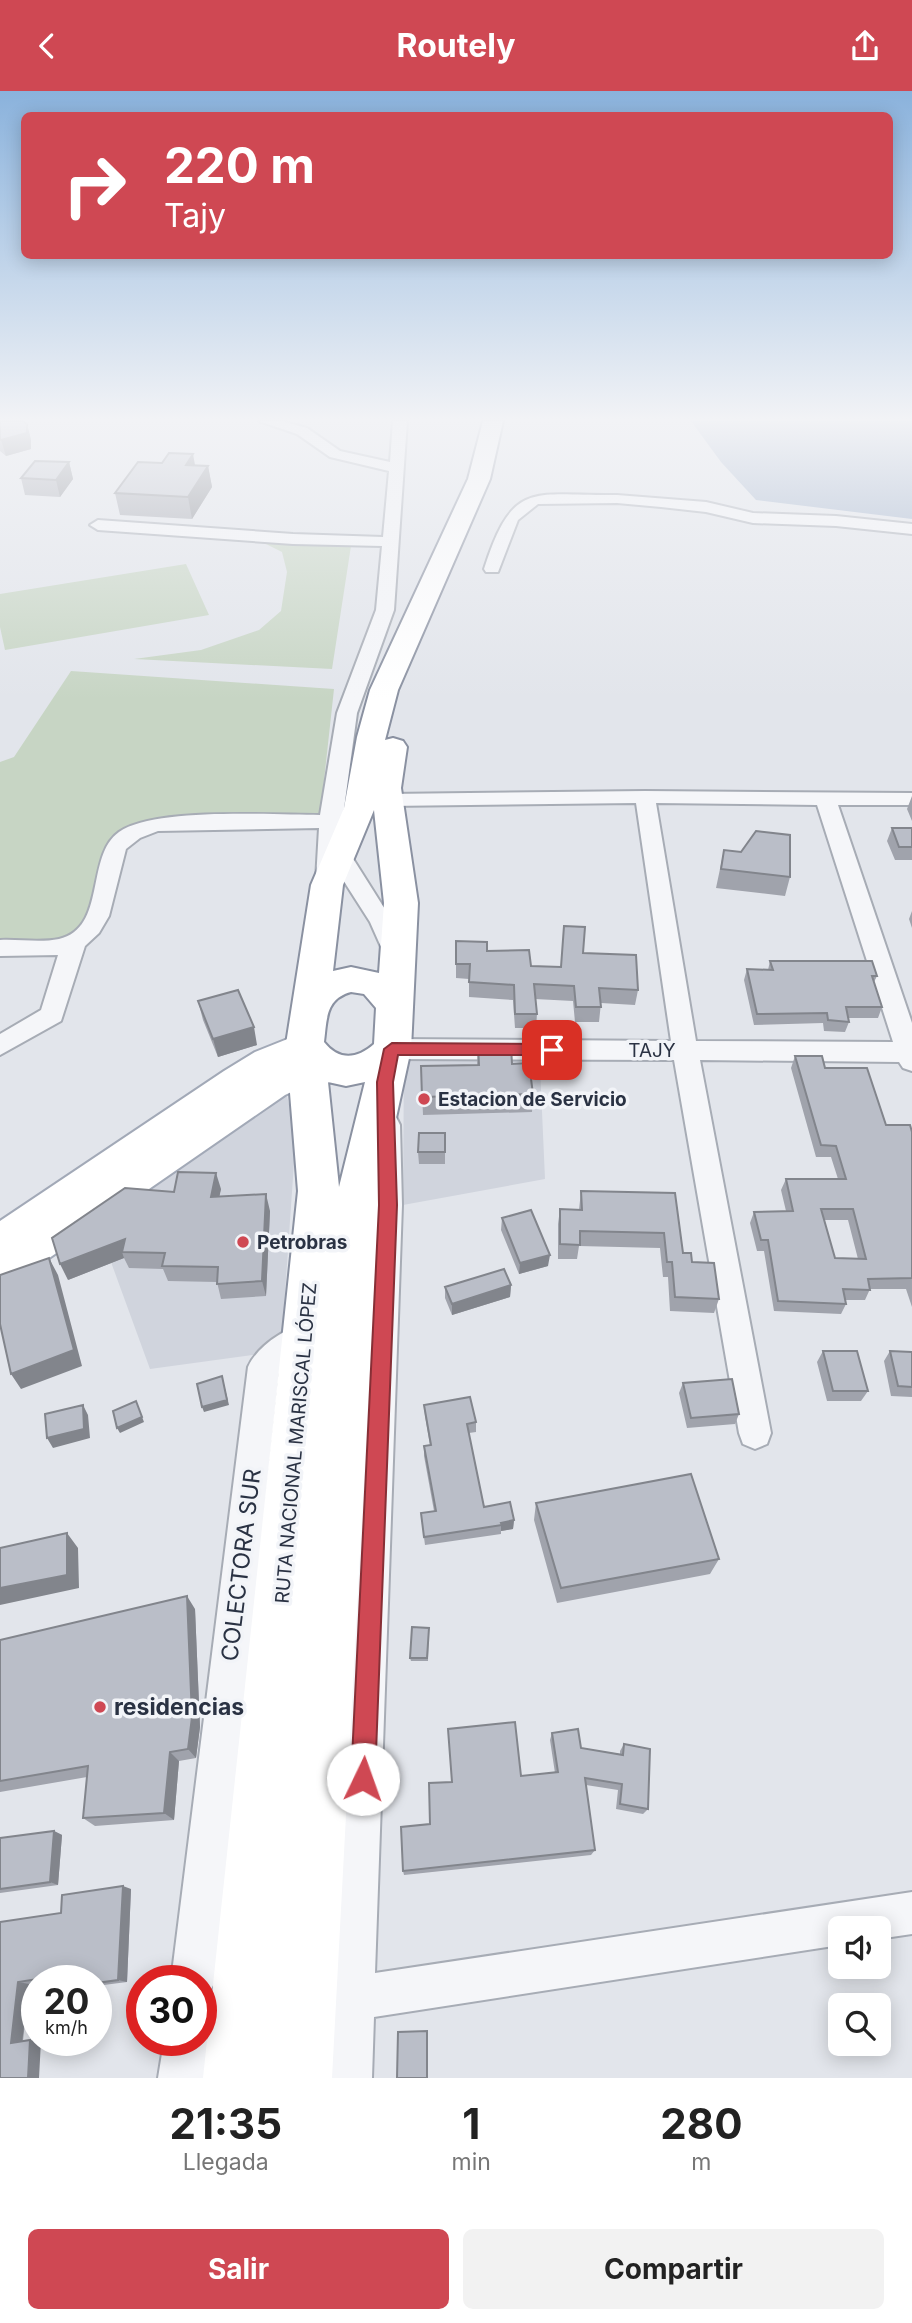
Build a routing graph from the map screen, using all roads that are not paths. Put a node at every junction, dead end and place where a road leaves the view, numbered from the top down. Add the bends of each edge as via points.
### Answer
1 (393, 514) edge
2 (463, 514) edge
3 (480, 514) edge
4 (512, 514) edge
5 (728, 514) edge
6 (98, 525) dead end
7 (912, 529) edge
8 (392, 542) junction
9 (492, 569) dead end
10 (645, 797) junction
11 (388, 800) junction
12 (826, 800) junction
13 (912, 800) edge
14 (332, 837) junction
15 (74, 942) junction
16 (0, 947) edge
17 (398, 965) junction
18 (394, 1007) junction
19 (0, 1046) edge
20 (314, 1050) junction
21 (685, 1050) junction
22 (911, 1055) edge
23 (388, 1065) junction
24 (0, 1241) edge
25 (0, 1271) edge
26 (306, 1336) junction
27 (755, 1433) dead end
28 (912, 1913) edge
29 (195, 1965) edge
30 (353, 1998) junction
31 (184, 2056) edge
32 (181, 2078) edge
33 (236, 2078) edge
34 (299, 2078) edge
35 (349, 2078) edge

1 - 8 street
2 - 14 highway, RUTA NACIONAL MARISCAL LÓPEZ via 384,689 359,808
3 - 11 highway via 398,722 386,788
4 - 9 street
5 - 7 street
6 - 8 street
8 - 14 street via 382,620 347,713
10 - 11 street
10 - 12 street
10 - 21 street
11 - 17 highway via 401,903
12 - 13 street
12 - 22 street
14 - 15 street via 164,823 128,835 115,848 98,920
14 - 17 street via 384,923
14 - 20 highway, RUTA NACIONAL MARISCAL LÓPEZ
15 - 16 street via 60,947
15 - 19 street via 52,1015
17 - 18 highway
18 - 20 highway via 390,996 367,981 351,980 321,989 312,999
18 - 23 highway
20 - 23 highway via 364,1069 381,1061
20 - 24 main road via 256,1067
20 - 25 main road via 293,1076
20 - 26 highway, RUTA NACIONAL MARISCAL LÓPEZ via 319,1191
21 - 22 street, TAJY
21 - 23 street, TAJY
21 - 27 street
23 - 30 street via 388,1205
23 - 34 highway via 358,1196
26 - 29 street, COLECTORA SUR via 264,1367
26 - 33 highway, RUTA NACIONAL MARISCAL LÓPEZ
28 - 30 street
30 - 35 street
31 - 32 street

